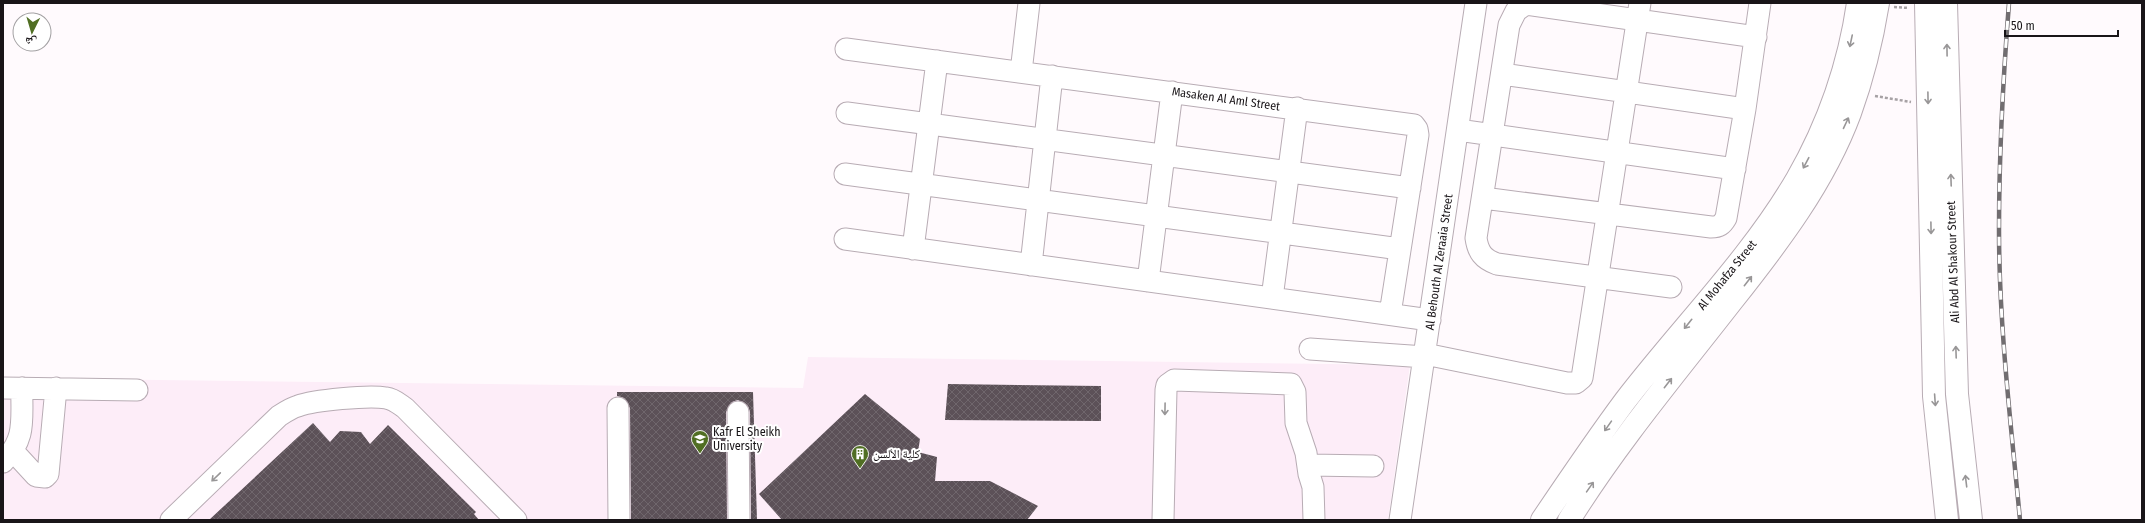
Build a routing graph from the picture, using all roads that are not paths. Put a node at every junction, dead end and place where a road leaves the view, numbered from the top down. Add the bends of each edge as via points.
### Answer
1 (1029, 3) edge
2 (1476, 3) edge
3 (1760, 3) edge
4 (1526, 4) edge
5 (1871, 4) edge
6 (1933, 5) edge
7 (1638, 12) edge
8 (1756, 37) junction
9 (846, 49) dead end
10 (937, 61) junction
11 (1021, 72) junction
12 (1502, 74) junction
13 (1052, 76) junction
14 (1172, 92) junction
15 (1626, 92) junction
16 (1297, 108) junction
17 (1745, 109) junction
18 (847, 113) dead end
19 (929, 124) junction
20 (1458, 130) junction
21 (1492, 135) junction
22 (1045, 139) junction
23 (1616, 152) junction
24 (1164, 155) junction
25 (1735, 169) junction
26 (1288, 172) junction
27 (845, 174) dead end
28 (921, 184) junction
29 (1410, 188) junction
30 (1482, 198) junction
31 (1039, 200) junction
32 (1607, 214) junction
33 (1156, 216) junction
34 (1280, 233) junction
35 (845, 240) dead end
36 (913, 249) junction
37 (1400, 249) junction
38 (1031, 265) junction
39 (1598, 277) junction
40 (1148, 281) junction
41 (1671, 287) dead end
42 (1272, 298) junction
43 (1390, 314) junction
44 (1430, 320) junction
45 (1310, 349) dead end
46 (1425, 356) junction
47 (1180, 380) junction
48 (12, 388) edge
49 (56, 388) junction
50 (137, 390) dead end
51 (297, 406) junction
52 (618, 408) dead end
53 (738, 412) dead end
54 (8, 457) edge
55 (1373, 466) dead end
56 (1309, 470) junction
57 (171, 520) edge
58 (191, 520) edge
59 (516, 520) edge
60 (619, 520) edge
61 (739, 520) edge
62 (1163, 520) edge
63 (1178, 520) edge
64 (1301, 520) edge
65 (1314, 520) edge
66 (1400, 520) edge
67 (1542, 520) edge
68 (1569, 520) edge
69 (1947, 520) edge
70 (1971, 520) edge

1 - 11 street
2 - 20 street, Al Behouth Al Zeraaia Street
3 - 8 street
4 - 7 street
4 - 12 street via 1511,17
5 -> 67 main road, Al Mohafza Street via 1849,52 1822,130 1797,179 1758,237 1625,401
68 -> 5 main road, Al Mohafza Street via 1622,443 1790,224 1833,151 1850,114 1873,33
6 -> 69 main road, Ali Abd Al Shakour Street via 1928,104 1934,396
70 -> 6 main road, Ali Abd Al Shakour Street via 1957,394
7 - 8 street
7 - 15 street
8 - 17 street
9 - 10 street, Masaken Al Aml Street
10 - 11 street, Masaken Al Aml Street
10 - 19 street
11 - 13 street, Masaken Al Aml Street
12 - 15 street
12 - 21 street
13 - 14 street, Masaken Al Aml Street
13 - 22 street
14 - 16 street, Masaken Al Aml Street
14 - 24 street
15 - 17 street
15 - 23 street
16 - 26 street
16 - 29 street, Masaken Al Aml Street via 1414,125 1418,135
17 - 25 street
18 - 19 street
19 - 22 street
19 - 28 street
20 - 21 street
20 - 44 street, Al Behouth Al Zeraaia Street
21 - 23 street
21 - 30 street
22 - 24 street
22 - 31 street
23 - 25 street
23 - 32 street
24 - 26 street
24 - 33 street
25 - 32 street via 1726,218 1723,224 1717,227
26 - 29 street
26 - 34 street
27 - 28 street
28 - 31 street
28 - 36 street
29 - 37 street, Masaken Al Aml Street
30 - 32 street
30 - 39 street via 1476,238 1481,255 1488,261
31 - 33 street
31 - 38 street
32 - 39 street
33 - 34 street
33 - 40 street
34 - 37 street
34 - 42 street
35 - 36 street
36 - 38 street
37 - 43 street, Masaken Al Aml Street
38 - 40 street
39 - 41 street
39 - 46 street via 1584,370 1582,378 1576,383
40 - 42 street
42 - 43 street
43 - 44 street
44 - 46 street, Al Behouth Al Zeraaia Street
45 - 46 street
46 - 66 street, Al Behouth Al Zeraaia Street
47 - 56 street via 1291,384 1295,392 1296,423
47 -> 62 street via 1170,382 1166,390
47 - 63 street
48 - 49 street
48 - 54 street via 21,435
49 - 50 street
49 - 54 street via 48,474 45,477 36,476
51 -> 57 street via 279,416
51 - 58 street via 293,421
51 - 59 street via 321,401 375,397 397,402
52 - 60 street
53 - 61 street
55 - 56 street
56 - 64 street via 1302,496
56 - 65 street via 1313,487

